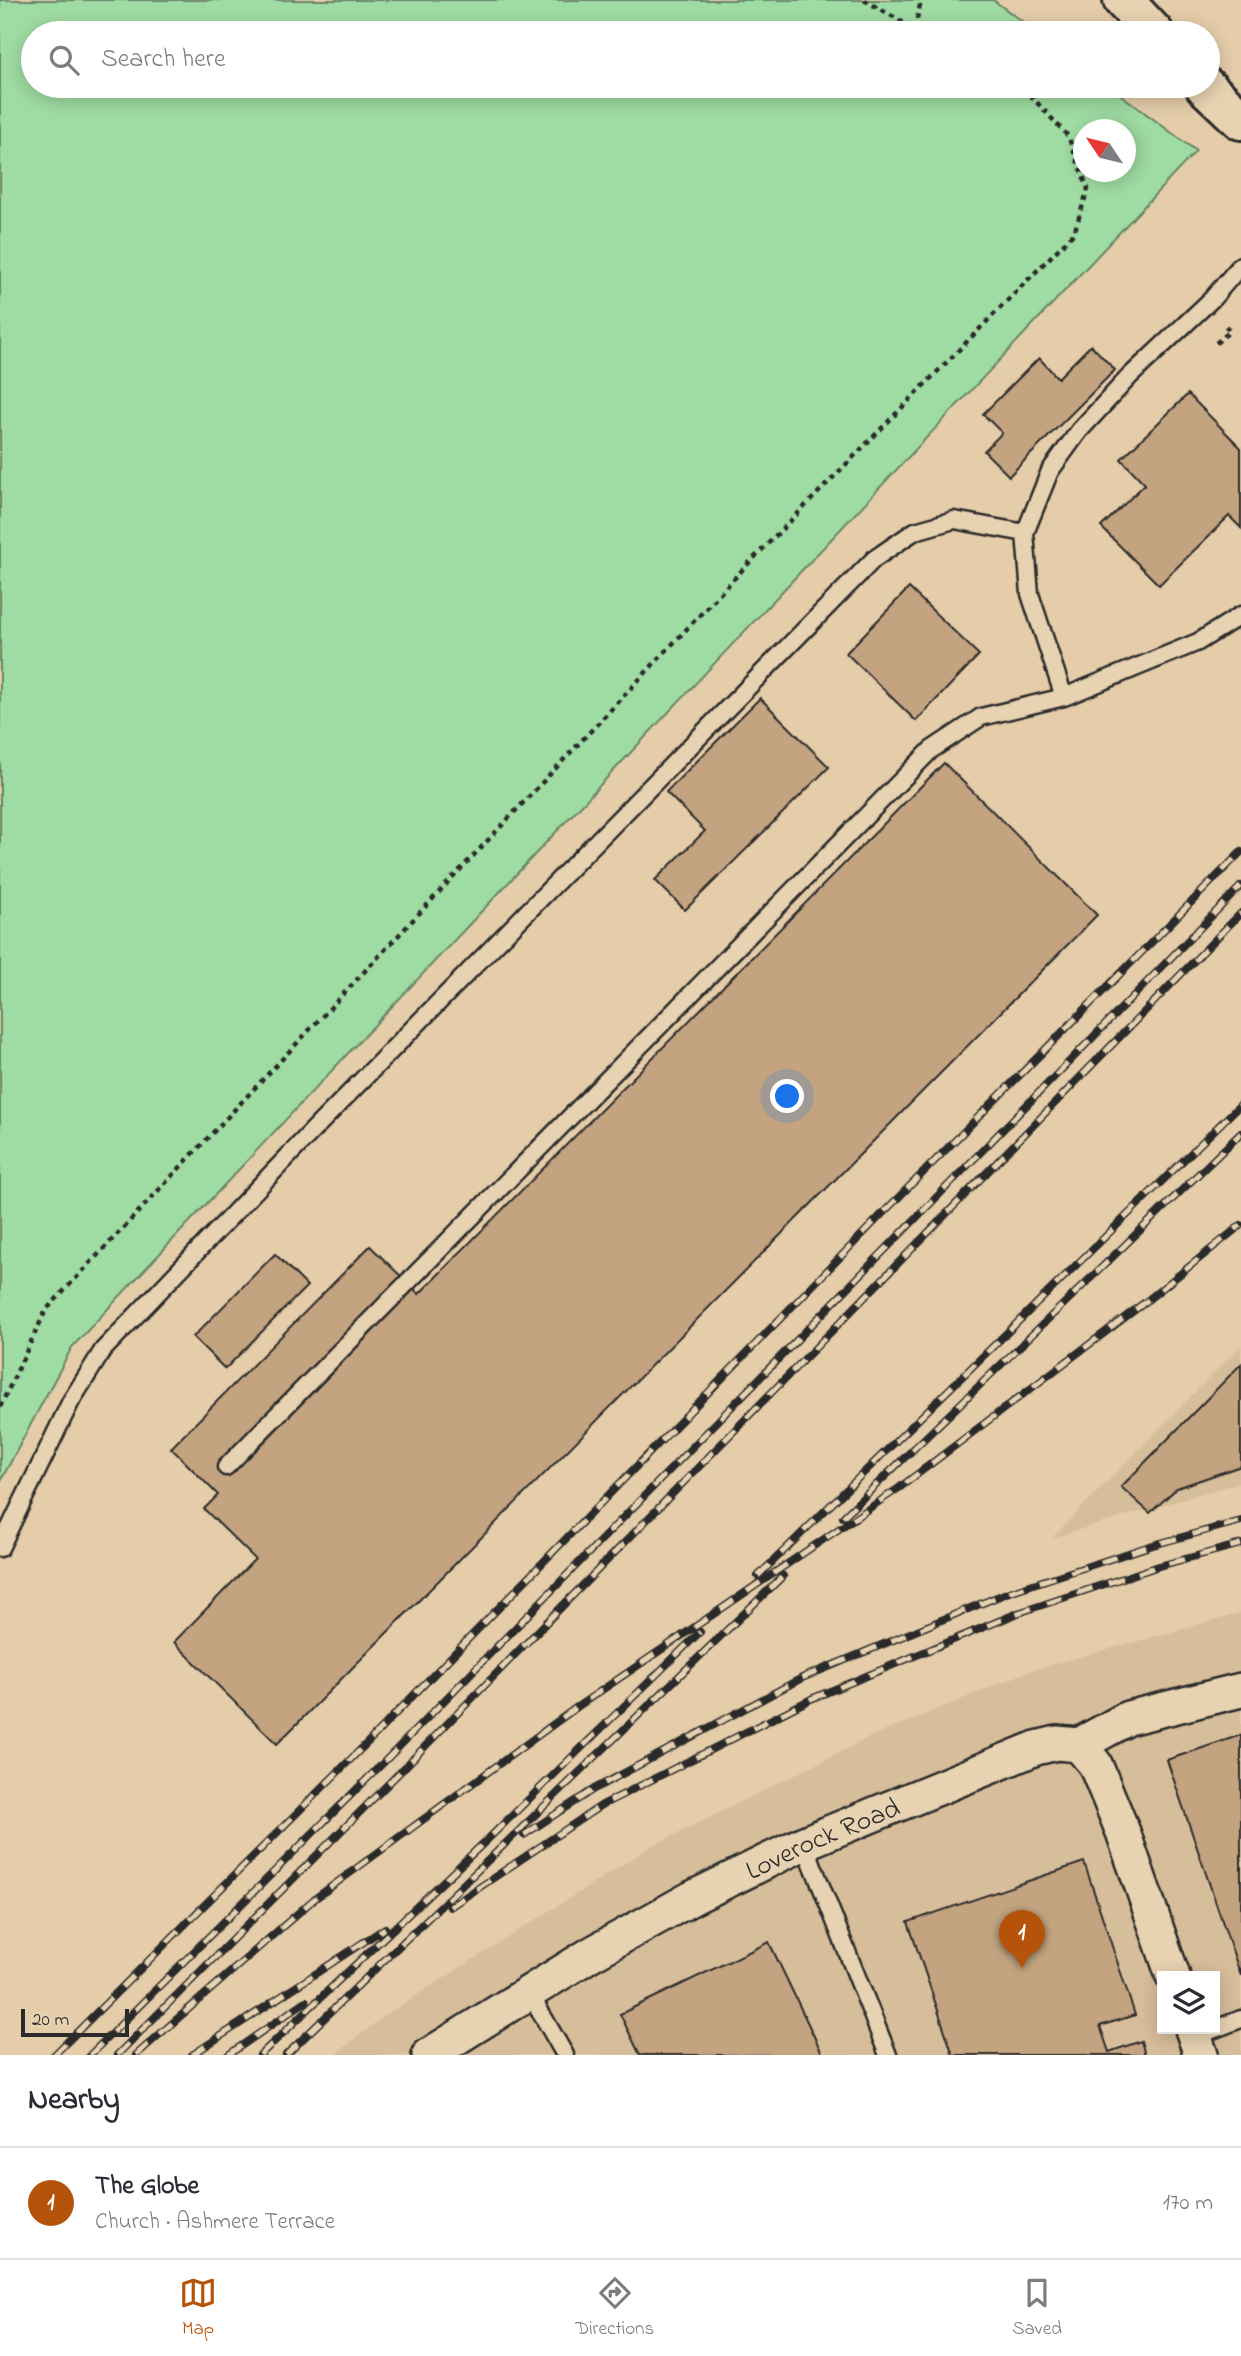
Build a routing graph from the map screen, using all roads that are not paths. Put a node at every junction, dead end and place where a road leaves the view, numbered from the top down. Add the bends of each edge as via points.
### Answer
1 (1123, 0) edge
2 (1143, 21) edge
3 (1218, 98) edge
4 (1241, 120) edge
5 (1241, 265) edge
6 (1026, 533) junction
7 (1241, 615) edge
8 (1063, 697) junction
9 (226, 1467) dead end
10 (0, 1548) edge
11 (1241, 1690) edge
12 (1079, 1745) junction
13 (804, 1843) junction
14 (1171, 1971) edge
15 (528, 1992) junction
16 (1241, 2019) edge
17 (1196, 2040) edge
18 (429, 2055) edge
19 (565, 2055) edge
20 (888, 2055) edge

1 - 2 street
3 - 4 street
5 - 6 lane via 1079,431 1050,471
6 - 8 lane via 1030,594
6 - 10 lane via 954,520 915,531 874,559 103,1350 71,1401
7 - 8 lane via 1198,642
8 - 9 lane via 981,717 931,750
11 - 12 street, Loverock Road via 1128,1718
12 - 13 street, Loverock Road via 1057,1743 1036,1748
12 - 14 street via 1100,1775
13 - 15 street, Loverock Road via 692,1898
13 - 20 lane
15 - 18 street, Loverock Road
15 - 19 lane
16 - 17 lane

